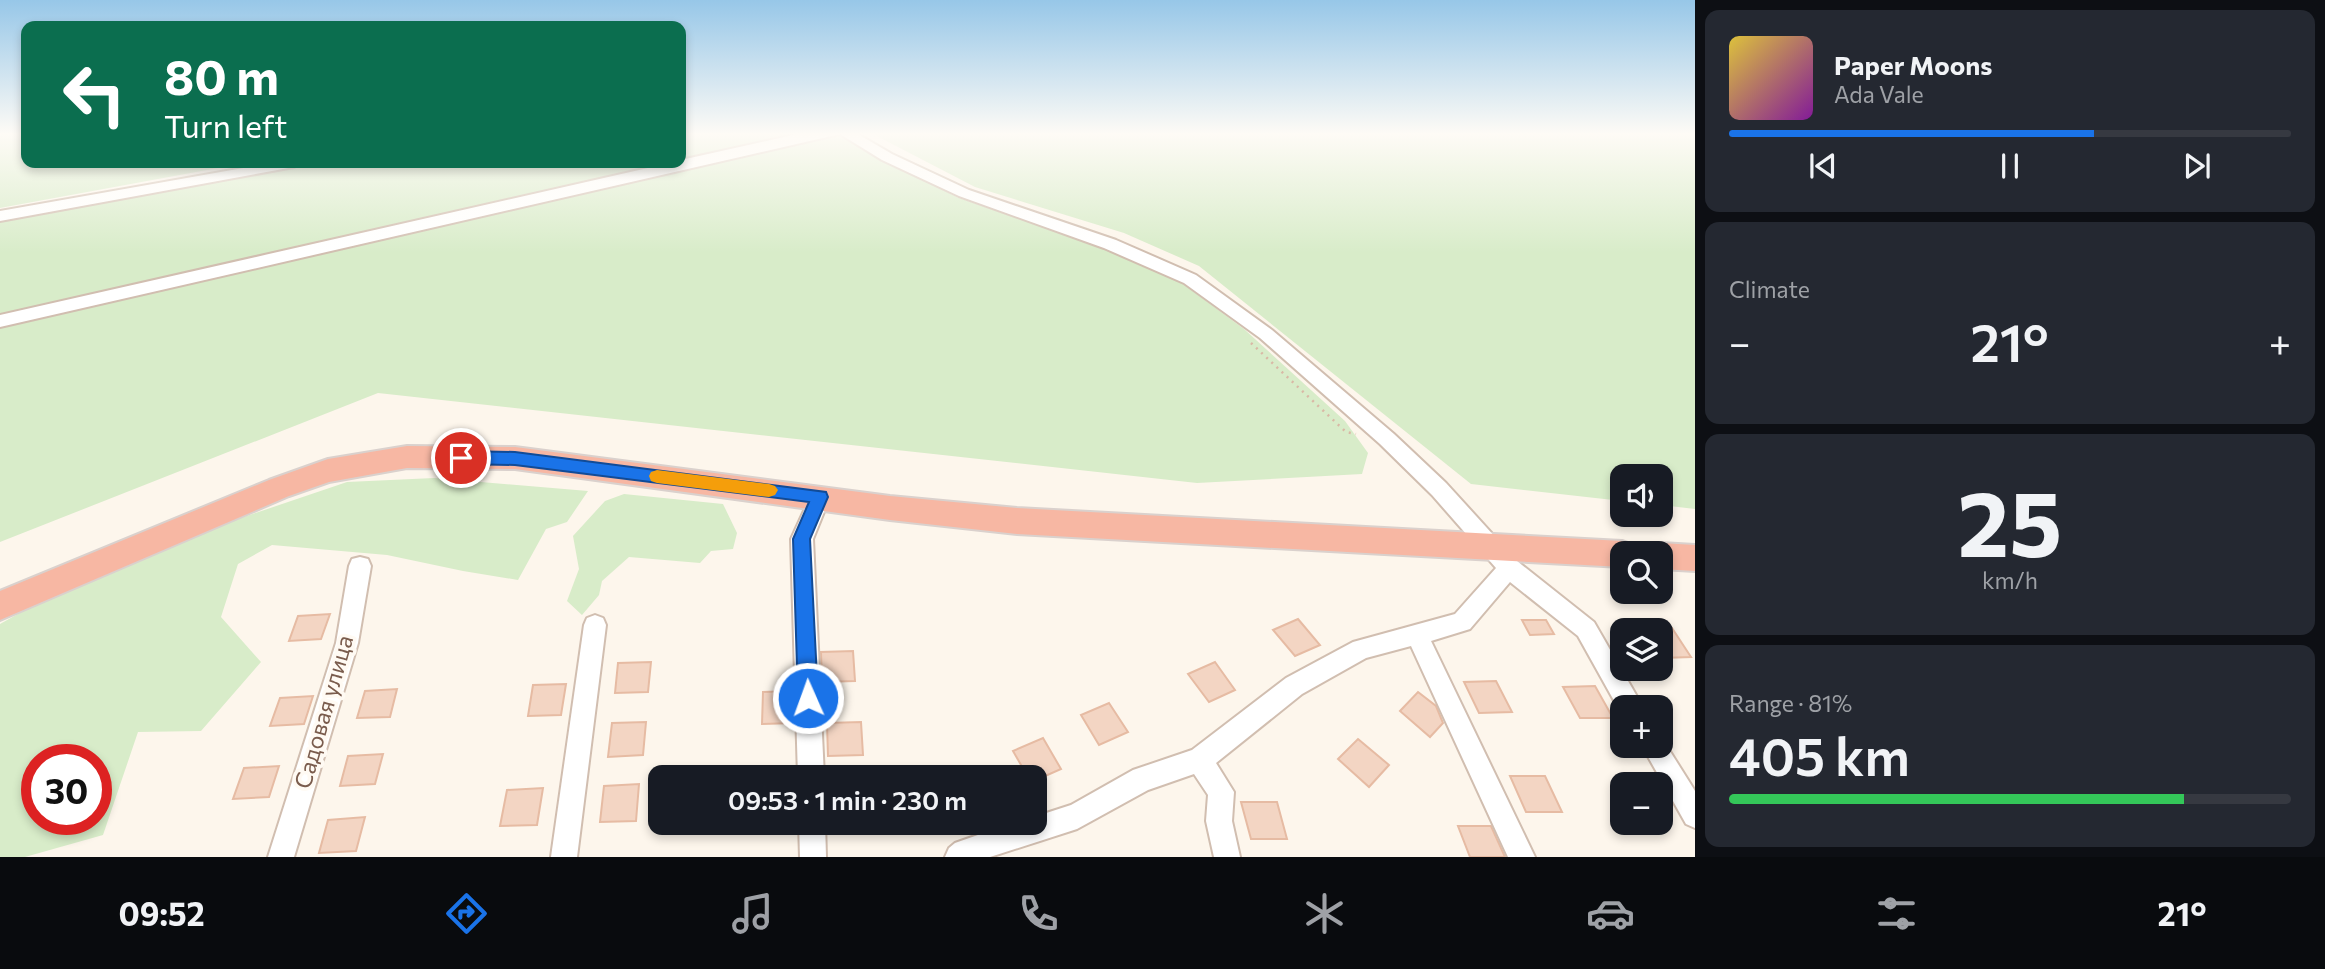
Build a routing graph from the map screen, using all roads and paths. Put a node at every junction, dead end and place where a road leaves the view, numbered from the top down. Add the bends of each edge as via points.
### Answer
1 (239, 173) edge
2 (642, 173) edge
3 (921, 173) edge
4 (0, 216) edge
5 (0, 321) edge
6 (1249, 341) dead end
7 (1387, 439) junction
8 (820, 497) junction
9 (1610, 554) edge
10 (1499, 557) junction
11 (1673, 557) edge
12 (1695, 558) edge
13 (360, 566) dead end
14 (0, 606) edge
15 (595, 625) dead end
16 (1416, 635) junction
17 (1625, 695) edge
18 (1661, 758) edge
19 (1199, 760) junction
20 (811, 765) edge
21 (1693, 810) edge
22 (813, 835) edge
23 (281, 857) edge
24 (564, 857) edge
25 (814, 857) edge
26 (958, 857) edge
27 (1227, 857) edge
28 (1522, 857) edge

1 - 4 street
2 - 5 street
3 - 7 street via 1191,279 1266,334
6 - 7 path via 1346,432
7 - 10 street
8 - 10 highway via 1017,521
8 - 14 highway via 515,458 407,457 328,471 279,488
8 - 20 street via 802,539
9 - 10 highway
10 - 16 street via 1462,622
10 - 17 street via 1586,629
11 - 12 highway
13 - 23 street, Садовая улица via 346,643
15 - 24 street
16 - 19 street via 1361,649 1294,686
16 - 28 street
18 - 21 street
19 - 26 street via 1142,779 1077,816
19 - 27 street via 1221,792 1219,821
22 - 25 street

